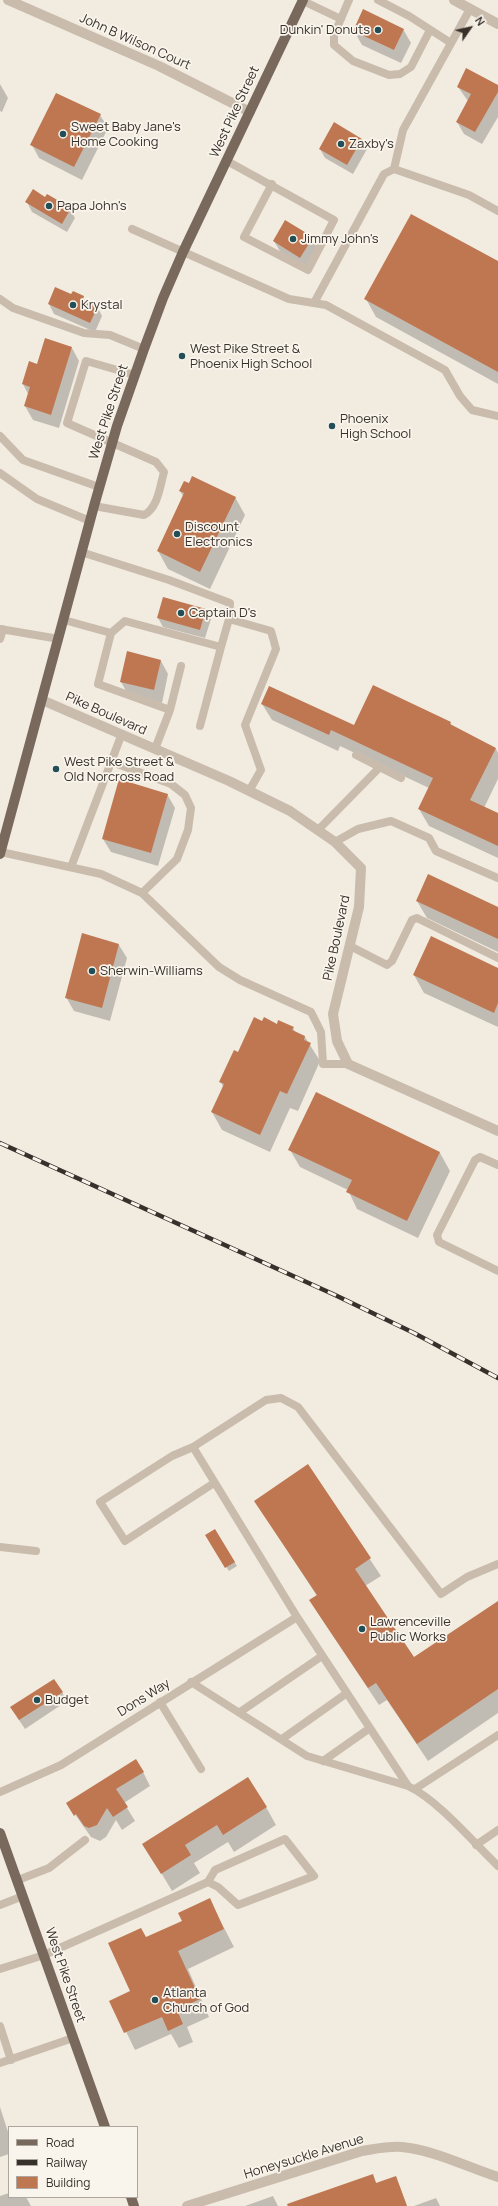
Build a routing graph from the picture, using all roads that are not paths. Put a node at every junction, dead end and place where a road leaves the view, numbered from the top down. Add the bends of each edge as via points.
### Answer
1 (8, 0) edge
2 (349, 0) edge
3 (378, 0) edge
4 (454, 0) edge
5 (303, 1) edge
6 (470, 9) junction
7 (341, 19) junction
8 (498, 24) edge
9 (430, 30) junction
10 (451, 43) junction
11 (250, 112) junction
12 (227, 161) junction
13 (394, 169) junction
14 (272, 184) junction
15 (498, 211) edge
16 (132, 229) dead end
17 (183, 252) junction
18 (0, 299) edge
19 (314, 303) junction
20 (144, 349) junction
21 (135, 375) junction
22 (498, 416) edge
23 (0, 436) edge
24 (112, 444) junction
25 (0, 473) edge
26 (99, 487) junction
27 (94, 506) junction
28 (90, 522) junction
29 (82, 552) junction
30 (230, 619) junction
31 (64, 620) junction
32 (2, 629) edge
33 (111, 633) junction
34 (0, 639) edge
35 (59, 639) junction
36 (221, 647) junction
37 (180, 666) dead end
38 (42, 700) junction
39 (170, 710) junction
40 (200, 726) dead end
41 (121, 736) junction
42 (155, 749) junction
43 (356, 755) dead end
44 (112, 762) junction
45 (379, 768) junction
46 (400, 778) dead end
47 (249, 791) junction
48 (318, 830) junction
49 (335, 842) junction
50 (0, 853) edge
51 (71, 867) junction
52 (498, 878) edge
53 (142, 893) junction
54 (350, 946) junction
55 (498, 958) edge
56 (348, 1064) junction
57 (498, 1131) edge
58 (498, 1165) edge
59 (498, 1270) edge
60 (193, 1447) junction
61 (214, 1483) junction
62 (0, 1547) edge
63 (36, 1551) dead end
64 (498, 1564) edge
65 (297, 1617) junction
66 (322, 1656) junction
67 (191, 1682) junction
68 (347, 1694) junction
69 (160, 1702) junction
70 (240, 1712) junction
71 (370, 1728) junction
72 (498, 1734) edge
73 (282, 1739) junction
74 (323, 1760) junction
75 (201, 1769) dead end
76 (411, 1788) junction
77 (0, 1792) edge
78 (498, 1830) edge
79 (0, 1833) edge
80 (85, 1840) dead end
81 (476, 1845) junction
82 (498, 1866) edge
83 (18, 1880) junction
84 (208, 1882) junction
85 (23, 1896) junction
86 (0, 1905) edge
87 (44, 1955) junction
88 (0, 1969) edge
89 (0, 2026) edge
90 (73, 2038) junction
91 (11, 2060) junction
92 (0, 2063) edge
93 (105, 2126) edge
94 (498, 2177) edge
95 (188, 2206) edge

1 - 11 street, John B Wilson Court via 159,66
2 - 7 lane
3 - 9 lane
4 - 6 street
5 - 7 lane
5 - 11 main road, West Pike Street
6 - 8 street
6 - 10 lane
7 - 9 lane via 334,35 334,45 353,61 389,75 400,74 411,67
9 - 10 lane
10 - 13 lane via 403,130
11 - 12 main road, West Pike Street
12 - 14 lane
12 - 17 main road, West Pike Street
13 - 15 lane via 469,195
13 - 19 lane via 384,174
14 - 14 lane via 244,237 308,270 334,220
16 - 17 lane
17 - 19 lane via 289,299
17 - 20 main road, West Pike Street
18 - 20 lane via 12,308 84,333 110,335
19 - 22 lane via 326,305 445,370 460,396 472,410
20 - 21 main road, West Pike Street
21 - 24 main road, West Pike Street
21 - 24 lane via 86,361 67,423
23 - 26 lane via 23,460
24 - 26 main road, West Pike Street
24 - 27 lane via 156,462 164,472 151,512 144,515
25 - 28 lane via 37,499
26 - 27 main road, West Pike Street
27 - 28 main road, West Pike Street
28 - 29 main road, West Pike Street
29 - 30 lane via 230,603
29 - 31 main road, West Pike Street
30 - 36 lane
30 - 47 lane via 271,631 276,649 245,725 261,770
31 - 33 lane
31 - 35 main road, West Pike Street
32 - 34 lane
32 - 35 lane
33 - 36 lane via 125,621
33 - 39 lane via 98,684
35 - 38 main road, West Pike Street
36 - 40 lane
37 - 39 lane
38 - 41 street, Pike Boulevard
38 - 50 main road, West Pike Street
39 - 42 lane
41 - 42 street, Pike Boulevard
41 - 44 lane
42 - 47 street, Pike Boulevard
43 - 45 lane
44 - 51 lane
44 - 53 lane via 171,784 185,795 191,808 188,830 177,860
45 - 46 lane
45 - 48 lane
47 - 48 street, Pike Boulevard via 290,811
48 - 49 street, Pike Boulevard
49 - 52 lane via 358,829 391,821 429,838 436,852
49 - 54 street, Pike Boulevard via 361,868 360,908
50 - 51 lane
51 - 53 lane via 100,874
53 - 56 lane via 219,967 240,980 311,1012 321,1032 323,1064
54 - 55 lane via 387,965 392,961 412,920 417,918
54 - 56 street, Pike Boulevard via 333,1014 337,1041
56 - 57 street
58 - 59 lane via 480,1157 475,1160 437,1235 439,1242
60 - 61 lane
60 - 61 lane via 172,1456 100,1502 125,1541
60 - 64 lane via 266,1400 281,1398 298,1407 441,1594 467,1577
61 - 65 lane
62 - 63 lane
65 - 66 lane
65 - 67 lane, Dons Way
66 - 68 lane
66 - 70 lane
67 - 69 lane, Dons Way
67 - 70 lane
68 - 71 lane
68 - 73 lane
69 - 75 lane
69 - 77 lane, Dons Way via 61,1765
70 - 73 lane
71 - 74 lane
71 - 76 lane
72 - 76 lane
73 - 74 lane via 307,1756
74 - 76 lane
76 - 81 lane via 444,1813
78 - 81 lane
79 - 83 main road, West Pike Street
80 - 83 lane via 48,1868
81 - 82 lane
83 - 85 main road, West Pike Street
84 - 84 lane via 218,1887 238,1905 314,1876 285,1839 215,1870
84 - 87 lane
85 - 86 lane
85 - 87 main road, West Pike Street
87 - 88 lane
87 - 90 main road, West Pike Street
89 - 91 lane
90 - 91 lane
90 - 93 main road, West Pike Street
91 - 92 lane
94 - 95 street, Honeysuckle Avenue via 427,2153 402,2147 381,2148 362,2151

